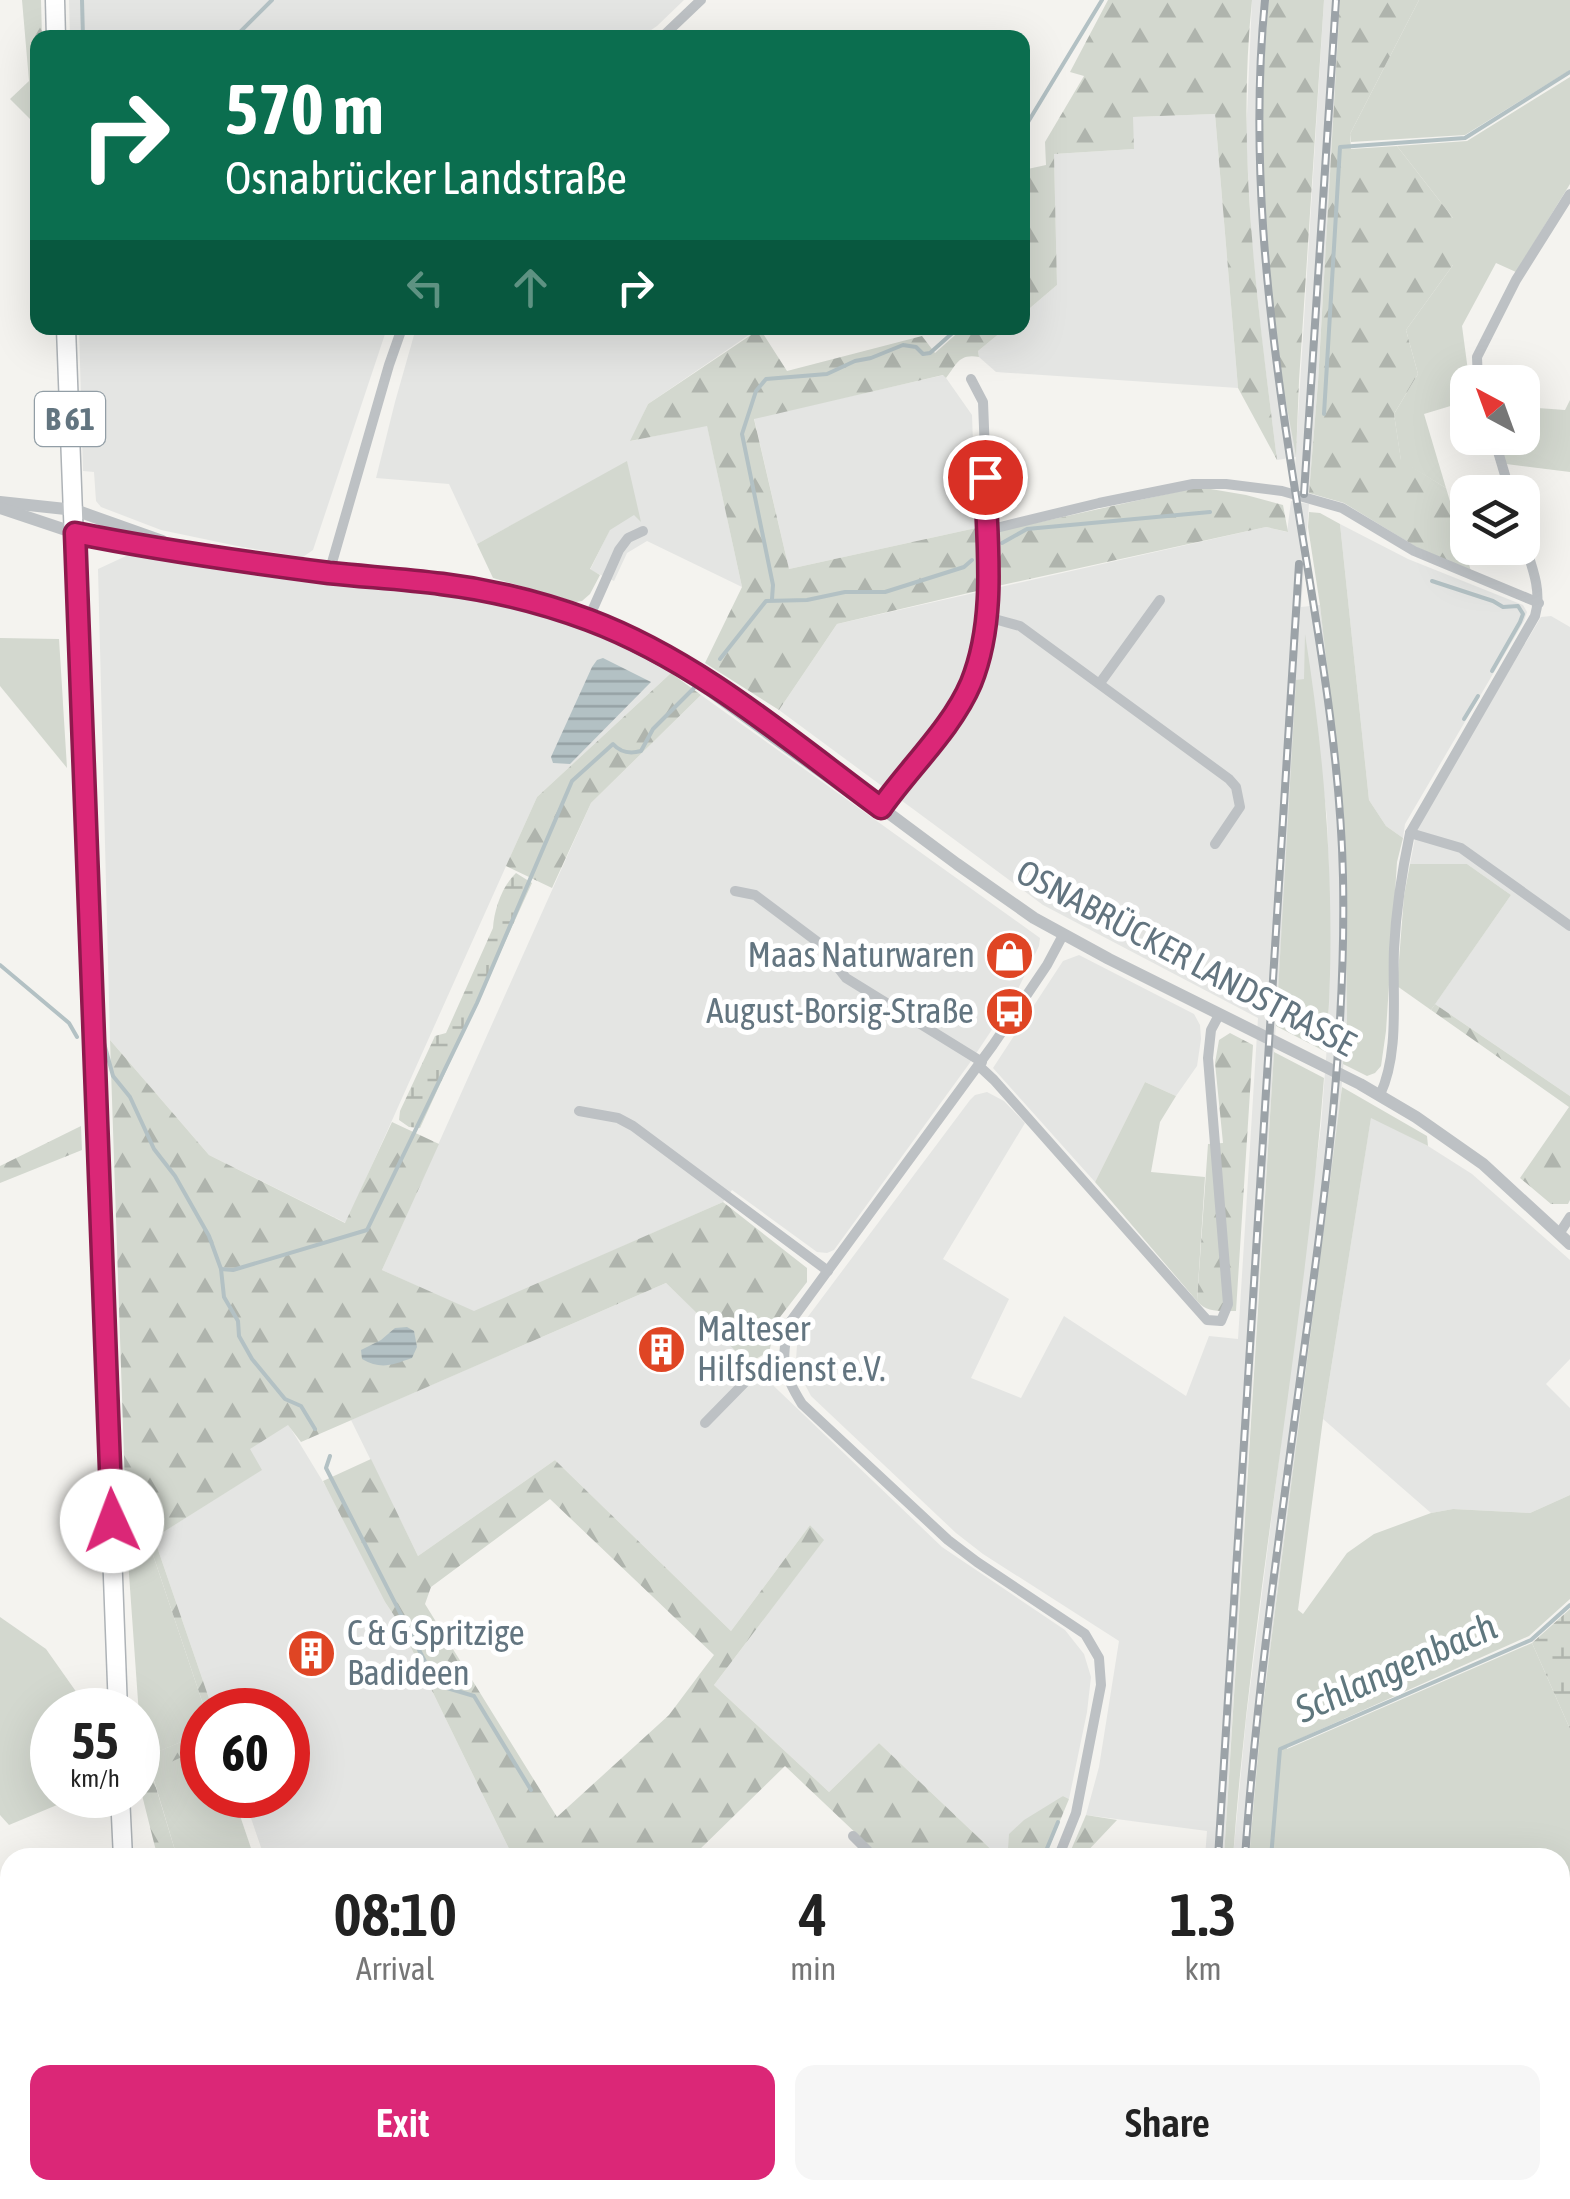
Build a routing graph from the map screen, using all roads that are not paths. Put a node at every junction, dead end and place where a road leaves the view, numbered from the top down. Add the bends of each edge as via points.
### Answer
1 (55, 0) edge
2 (701, 0) edge
3 (56, 30) edge
4 (669, 30) edge
5 (1570, 194) edge
6 (66, 335) edge
7 (400, 335) edge
8 (1477, 365) edge
9 (971, 380) dead end
10 (0, 506) edge
11 (74, 510) junction
12 (988, 530) junction
13 (643, 531) dead end
14 (75, 533) junction
15 (206, 555) junction
16 (1530, 565) edge
17 (330, 573) junction
18 (1160, 600) dead end
19 (1539, 603) junction
20 (987, 617) junction
21 (588, 620) junction
22 (1100, 684) junction
23 (881, 808) junction
24 (1410, 833) junction
25 (1215, 844) dead end
26 (735, 891) dead end
27 (1570, 926) edge
28 (1064, 935) junction
29 (1219, 1014) junction
30 (980, 1064) junction
31 (1380, 1096) junction
32 (579, 1111) dead end
33 (1570, 1217) edge
34 (1565, 1239) edge
35 (828, 1271) junction
36 (783, 1361) junction
37 (705, 1424) dead end
38 (117, 1688) edge
39 (121, 1818) edge
40 (853, 1836) dead end
41 (123, 1848) edge
42 (866, 1848) edge
43 (1062, 1848) edge

1 - 3 main road
2 - 4 street
5 - 8 street via 1516,280
6 - 11 main road, B 61
7 - 17 street
9 - 12 street via 983,402
10 - 11 street, OSNABRÜCKER LANDSTRASSE
10 - 14 street, OSNABRÜCKER LANDSTRASSE
11 - 14 main road, B 61
11 - 15 street, OSNABRÜCKER LANDSTRASSE
12 - 19 street via 1193,484 1282,491 1342,508 1414,551
12 - 20 street
13 - 21 street via 619,550
14 - 15 street, OSNABRÜCKER LANDSTRASSE
14 - 38 main road, B 61
15 - 17 street, OSNABRÜCKER LANDSTRASSE
16 - 19 street
17 - 21 street, OSNABRÜCKER LANDSTRASSE via 446,584
18 - 22 street
19 - 24 street
20 - 22 street via 1020,626
20 - 23 street via 970,684
21 - 23 street, OSNABRÜCKER LANDSTRASSE via 669,658 746,707
22 - 25 street via 1236,787 1240,807
23 - 28 street, OSNABRÜCKER LANDSTRASSE
24 - 27 street via 1460,848
24 - 31 street via 1394,946 1392,1039
26 - 30 street via 754,895 818,942 846,978
28 - 29 street, OSNABRÜCKER LANDSTRASSE
28 - 30 street
29 - 30 street via 1208,1058 1228,1304 1221,1321 1207,1320
29 - 31 street, OSNABRÜCKER LANDSTRASSE
30 - 35 street
31 - 34 street, OSNABRÜCKER LANDSTRASSE via 1482,1164
32 - 35 street via 634,1126
33 - 34 street
35 - 36 street via 788,1325
36 - 37 street via 756,1371
36 - 43 street via 802,1404 948,1540 1093,1646 1101,1667 1098,1698 1076,1813
39 - 41 main road
40 - 42 street

